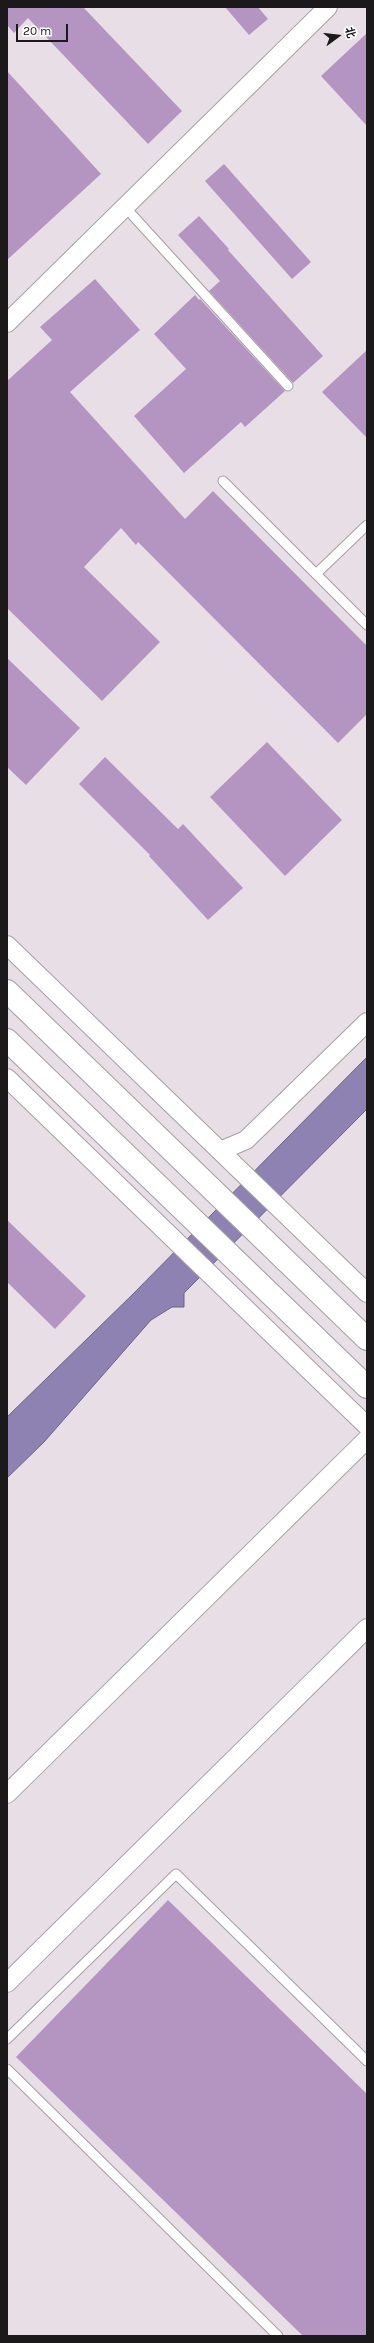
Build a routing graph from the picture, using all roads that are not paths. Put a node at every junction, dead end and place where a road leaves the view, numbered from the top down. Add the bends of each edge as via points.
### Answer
1 (328, 7) edge
2 (125, 207) junction
3 (7, 323) edge
4 (288, 386) dead end
5 (223, 481) dead end
6 (367, 525) edge
7 (316, 574) junction
8 (367, 625) edge
9 (7, 945) edge
10 (7, 991) edge
11 (367, 1022) edge
12 (7, 1040) edge
13 (7, 1078) edge
14 (220, 1151) junction
15 (367, 1292) edge
16 (367, 1338) edge
17 (367, 1387) edge
18 (367, 1426) edge
19 (367, 1439) edge
20 (367, 1628) edge
21 (7, 1794) edge
22 (7, 1983) edge
23 (7, 2039) edge
24 (367, 2061) edge
25 (7, 2069) edge
26 (278, 2336) edge

1 - 2 street
2 - 3 street
2 - 4 lane
5 - 7 lane
6 - 7 lane
7 - 8 lane
9 - 14 street
10 - 16 highway
11 - 14 street via 246,1140
12 - 17 highway
13 - 18 street
14 - 15 street
19 - 21 street
20 - 22 street
23 - 24 lane via 176,1874
25 - 26 lane

